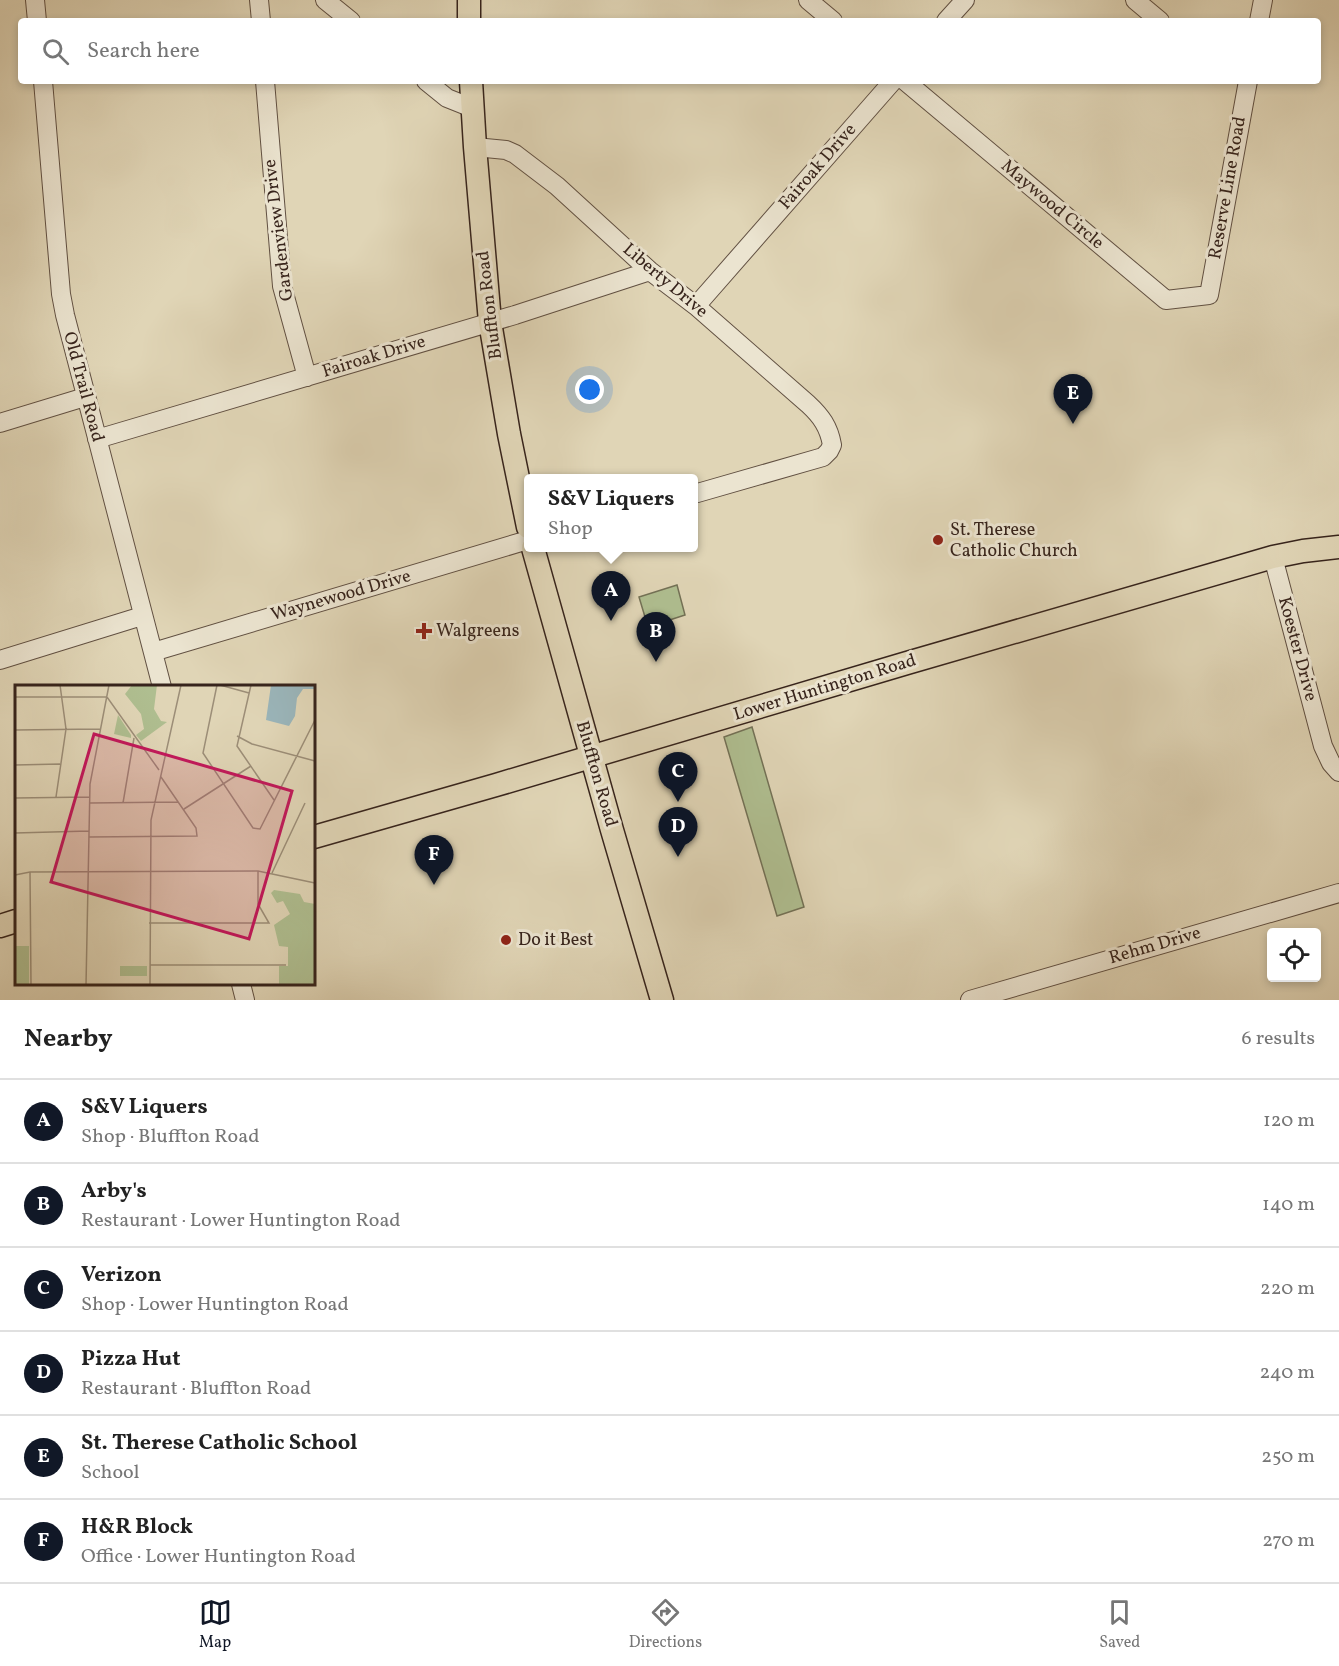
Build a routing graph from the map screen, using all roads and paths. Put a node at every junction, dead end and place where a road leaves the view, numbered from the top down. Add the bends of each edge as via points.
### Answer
1 (35, 0) edge
2 (259, 0) edge
3 (326, 0) edge
4 (469, 0) edge
5 (808, 0) edge
6 (965, 0) edge
7 (1135, 0) edge
8 (1263, 0) edge
9 (37, 18) edge
10 (261, 18) edge
11 (347, 18) edge
12 (469, 18) edge
13 (829, 18) edge
14 (949, 18) edge
15 (1156, 18) edge
16 (1260, 18) edge
17 (43, 84) edge
18 (265, 84) edge
19 (430, 84) edge
20 (471, 84) edge
21 (890, 84) edge
22 (909, 84) edge
23 (1243, 84) edge
24 (472, 108) junction
25 (475, 147) junction
26 (650, 271) junction
27 (1209, 295) joint
28 (696, 306) junction
29 (490, 322) junction
30 (307, 378) junction
31 (86, 397) junction
32 (0, 423) edge
33 (97, 439) junction
34 (698, 493) edge
35 (524, 507) edge
36 (524, 541) edge
37 (1339, 547) edge
38 (534, 552) edge
39 (1273, 557) junction
40 (142, 616) junction
41 (153, 652) junction
42 (0, 660) edge
43 (161, 685) edge
44 (591, 757) junction
45 (1339, 772) edge
46 (315, 837) edge
47 (1339, 893) edge
48 (15, 921) edge
49 (0, 926) edge
50 (241, 985) edge
51 (245, 1000) edge
52 (662, 1000) edge
53 (970, 1000) edge

1 - 9 street
2 - 10 street
3 - 11 street
4 - 12 main road
5 - 13 street
6 - 14 street
7 - 15 street
8 - 16 street
17 - 31 street, Old Trail Road via 61,294
18 - 30 street, Gardenview Drive via 282,286
19 - 24 street via 447,98
20 - 24 main road, Bluffton Road
21 - 28 street, Fairoak Drive
22 - 27 street, Maywood Circle via 1166,300
23 - 27 street, Reserve Line Road
24 - 25 main road, Bluffton Road
25 - 26 street, Liberty Drive via 515,154 557,186
25 - 29 main road, Bluffton Road
26 - 28 street, Liberty Drive
26 - 29 street, Fairoak Drive
28 - 34 street, Liberty Drive via 820,414 832,445 823,457 815,460
29 - 30 street, Fairoak Drive
29 - 35 main road, Bluffton Road
30 - 33 street, Fairoak Drive
31 - 32 street
31 - 33 street, Old Trail Road
33 - 40 street, Old Trail Road
36 - 41 street, Waynewood Drive
37 - 39 main road, Lower Huntington Road
38 - 44 main road, Bluffton Road
39 - 44 main road, Lower Huntington Road
39 - 45 street, Koester Drive via 1323,747
40 - 41 street, Old Trail Road
40 - 42 street
41 - 43 street, Old Trail Road
44 - 46 main road, Lower Huntington Road
44 - 52 main road, Bluffton Road
47 - 53 street, Rehm Drive
48 - 49 main road
50 - 51 street

